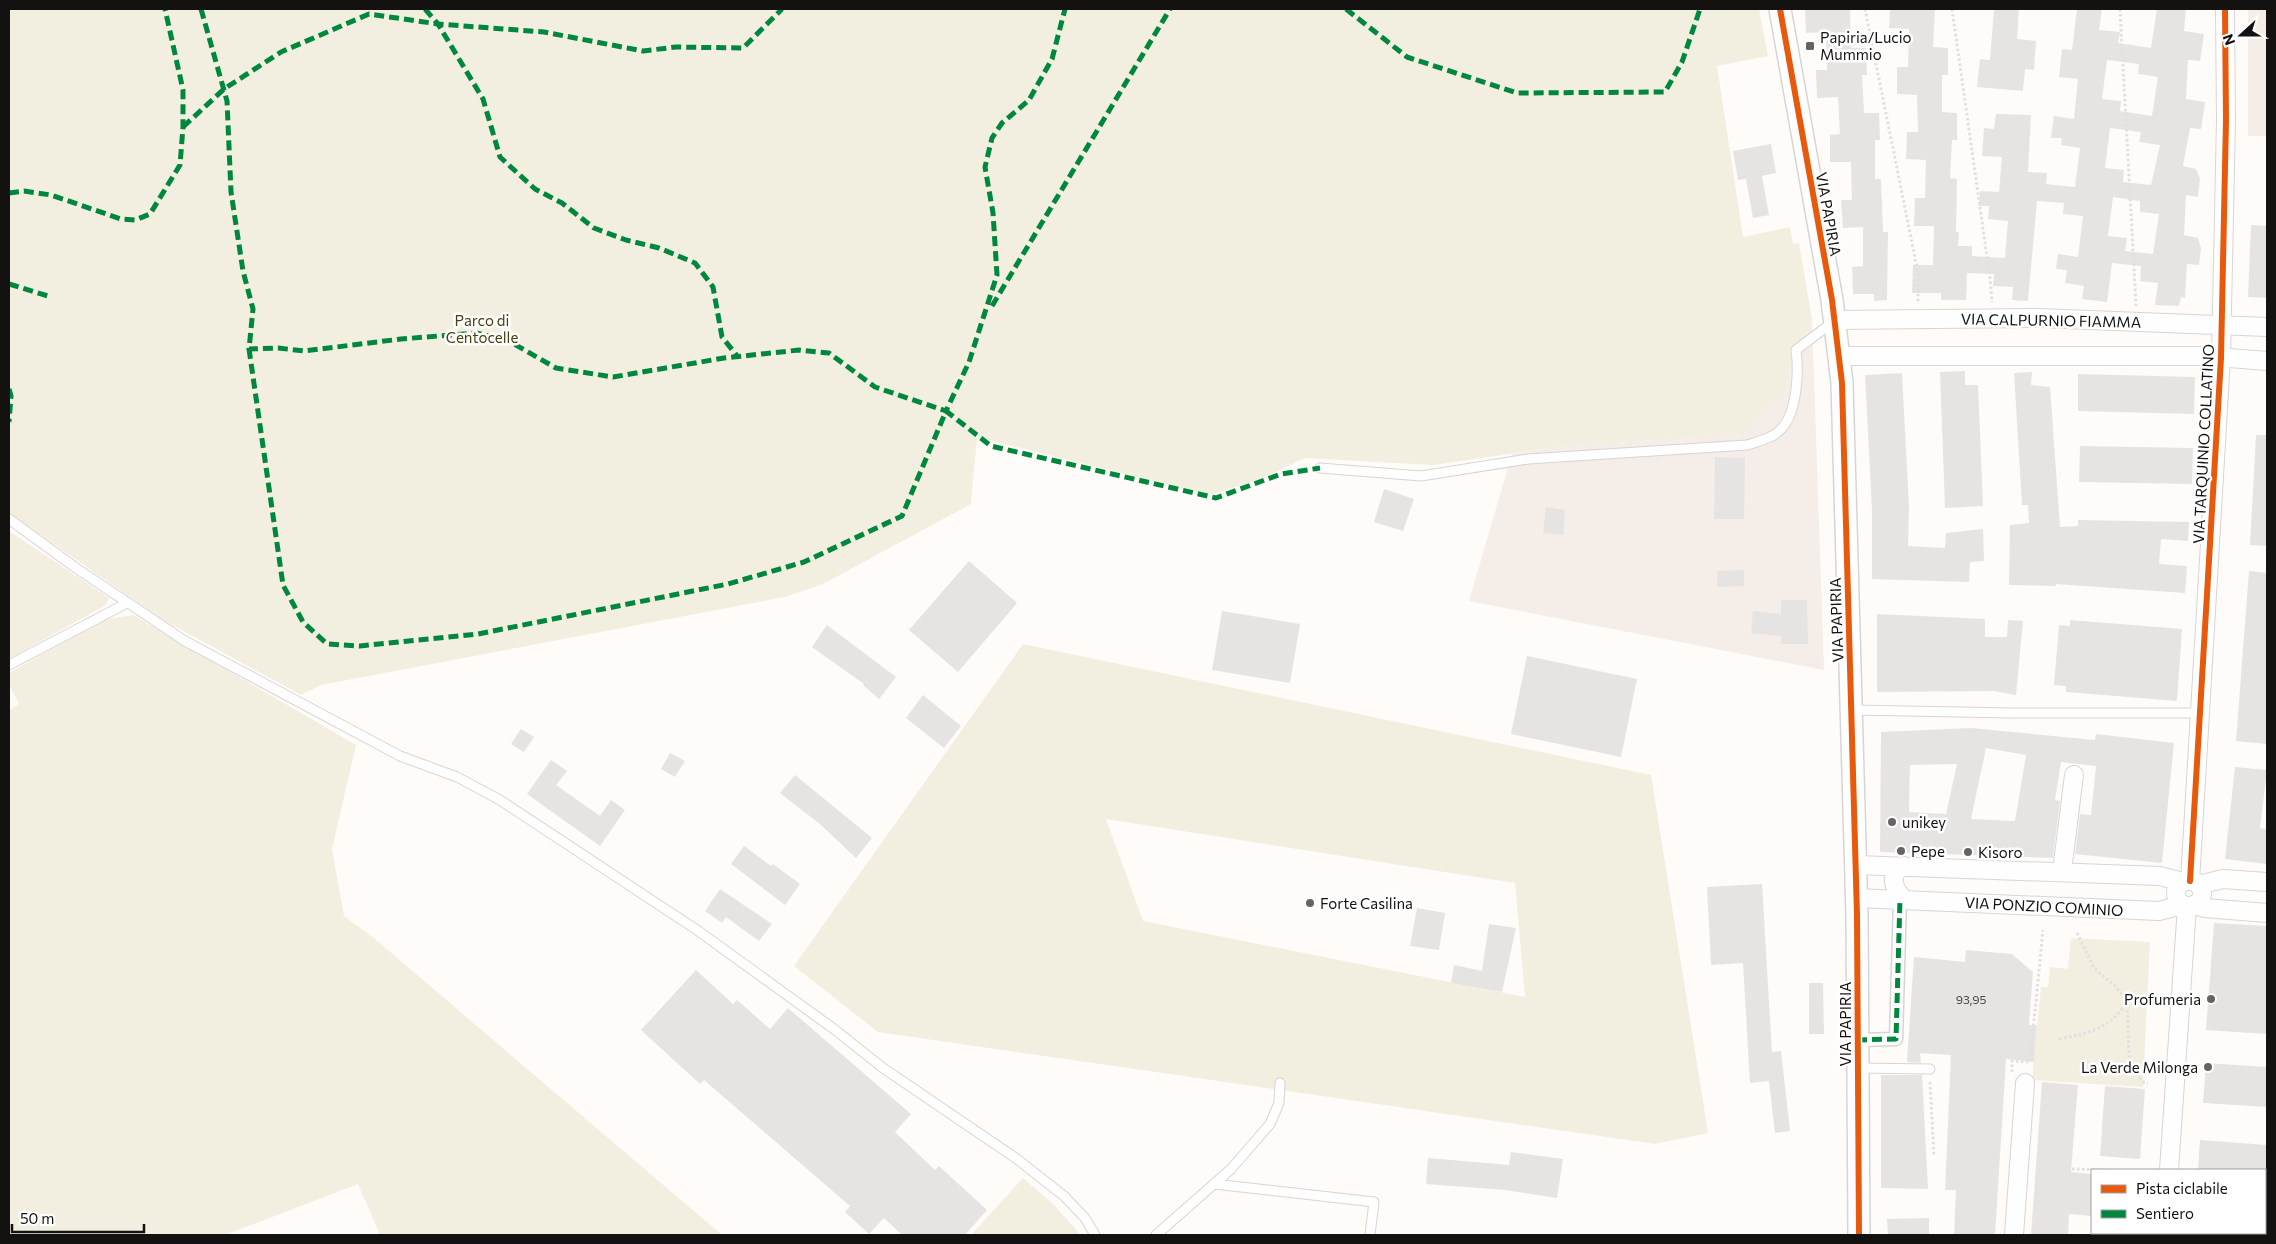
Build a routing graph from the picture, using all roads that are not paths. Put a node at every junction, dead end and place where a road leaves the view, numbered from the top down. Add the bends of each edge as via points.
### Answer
1 (1780, 9) edge
2 (2225, 9) edge
3 (1835, 320) junction
4 (2222, 325) junction
5 (2267, 328) edge
6 (1840, 356) junction
7 (2221, 358) junction
8 (2267, 361) edge
9 (1320, 468) dead end
10 (9, 519) edge
11 (128, 603) junction
12 (9, 665) edge
13 (1852, 710) junction
14 (2201, 713) junction
15 (2074, 775) dead end
16 (1856, 865) junction
17 (1904, 866) junction
18 (2062, 872) junction
19 (2190, 882) junction
20 (2267, 882) edge
21 (1856, 898) junction
22 (1902, 899) junction
23 (2188, 905) junction
24 (2267, 913) edge
25 (1857, 1040) junction
26 (1858, 1068) junction
27 (1930, 1069) road end
28 (1280, 1083) dead end
29 (2025, 1084) road end
30 (2169, 1169) edge
31 (1214, 1184) junction
32 (1095, 1235) edge
33 (1156, 1235) edge
34 (1370, 1235) edge
35 (1859, 1235) edge
36 (2014, 1235) edge

1 - 3 street, VIA PAPIRIA
2 - 4 street, VIA TARQUINIO COLLATINO
3 - 4 street, VIA CALPURNIO FIAMMA via 1992,318
3 - 6 street, VIA PAPIRIA
3 - 9 lane via 1796,350 1799,368 1789,417 1782,429 1747,445 1528,459 1421,476
4 - 5 street, VIA CALPURNIO FIAMMA
4 - 7 street, VIA TARQUINIO COLLATINO
6 - 7 street
6 - 13 street, VIA PAPIRIA
7 - 8 street
7 - 14 street, VIA TARQUINIO COLLATINO
10 - 11 lane
11 - 12 lane
11 - 32 lane via 185,641 344,727 400,756 457,777 500,800 697,930 883,1068 1017,1159 1064,1196 1085,1218
13 - 14 lane
13 - 16 street, VIA PAPIRIA
14 - 19 street, VIA TARQUINIO COLLATINO
15 - 18 street
16 - 17 street
16 - 21 street, VIA PAPIRIA
17 - 18 street
17 - 22 street via 1895,872 1893,879
18 - 19 street via 2160,876
19 - 20 street via 2223,879
19 - 23 street, VIA TARQUINIO COLLATINO via 2178,886 2176,893
21 - 22 street, VIA PONZIO COMINIO
21 - 25 street, VIA PAPIRIA
22 - 23 street, VIA PONZIO COMINIO via 2158,911
22 - 25 street via 1896,1039
23 - 24 street, VIA PONZIO COMINIO
23 - 30 street
25 - 26 street, VIA PAPIRIA
26 - 27 lane
26 - 35 street, VIA PAPIRIA
28 - 31 lane via 1279,1103 1270,1124
29 - 36 street
31 - 33 lane
31 - 34 lane via 1374,1202

